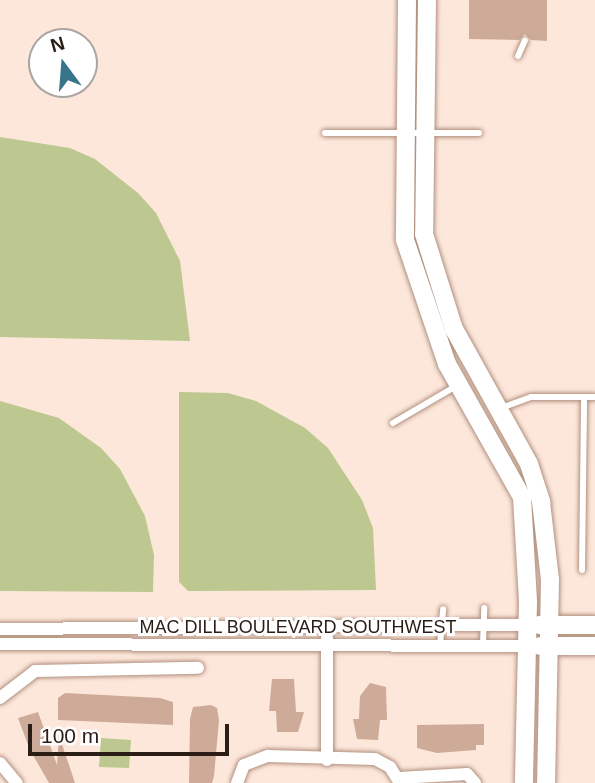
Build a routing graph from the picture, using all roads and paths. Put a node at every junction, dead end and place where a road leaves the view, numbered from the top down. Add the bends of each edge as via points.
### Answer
1 (407, 0) edge
2 (427, 0) edge
3 (525, 40) dead end
4 (518, 56) dead end
5 (414, 132) junction
6 (479, 132) dead end
7 (325, 133) dead end
8 (459, 385) junction
9 (584, 397) junction
10 (595, 397) edge
11 (500, 409) junction
12 (393, 423) dead end
13 (582, 570) dead end
14 (484, 608) dead end
15 (443, 609) dead end
16 (526, 625) junction
17 (549, 625) junction
18 (595, 625) edge
19 (442, 626) junction
20 (484, 626) junction
21 (327, 627) junction
22 (0, 629) edge
23 (0, 644) edge
24 (326, 644) junction
25 (440, 645) junction
26 (483, 645) junction
27 (526, 646) junction
28 (549, 646) junction
29 (595, 646) edge
30 (198, 668) dead end
31 (0, 698) edge
32 (327, 760) junction
33 (0, 763) edge
34 (400, 781) edge
35 (17, 783) edge
36 (237, 783) edge
37 (475, 783) edge
38 (524, 783) edge
39 (546, 783) edge

1 - 5 street
2 - 5 street
3 - 4 lane
5 - 6 lane
5 - 7 lane
5 - 8 street via 405,240 429,322
5 - 11 street via 424,234 434,279 454,328
8 - 12 lane
8 - 16 street via 522,497
9 - 10 lane
9 - 11 lane via 531,397
9 - 13 lane
11 - 17 street via 541,502 548,546
14 - 20 lane
15 - 19 lane
16 - 17 street, MAC DILL BOULEVARD SOUTHWEST
16 - 20 street, MAC DILL BOULEVARD SOUTHWEST
16 - 27 street
17 - 18 street, MAC DILL BOULEVARD SOUTHWEST
17 - 28 street
19 - 20 street, MAC DILL BOULEVARD SOUTHWEST
19 - 21 street, MAC DILL BOULEVARD SOUTHWEST
19 - 25 lane
20 - 26 lane
21 - 22 street, MAC DILL BOULEVARD SOUTHWEST
21 - 24 street
23 - 24 street, MAC DILL BOULEVARD SOUTHWEST
24 - 25 street, MAC DILL BOULEVARD SOUTHWEST
24 - 32 street
25 - 26 street, MAC DILL BOULEVARD SOUTHWEST
26 - 27 street, MAC DILL BOULEVARD SOUTHWEST
27 - 28 street, MAC DILL BOULEVARD SOUTHWEST
27 - 38 street
28 - 29 street, MAC DILL BOULEVARD SOUTHWEST
28 - 39 street
30 - 31 street via 35,671
32 - 34 street via 375,759
32 - 36 street via 261,757 244,765
33 - 35 street
34 - 37 street via 467,775

